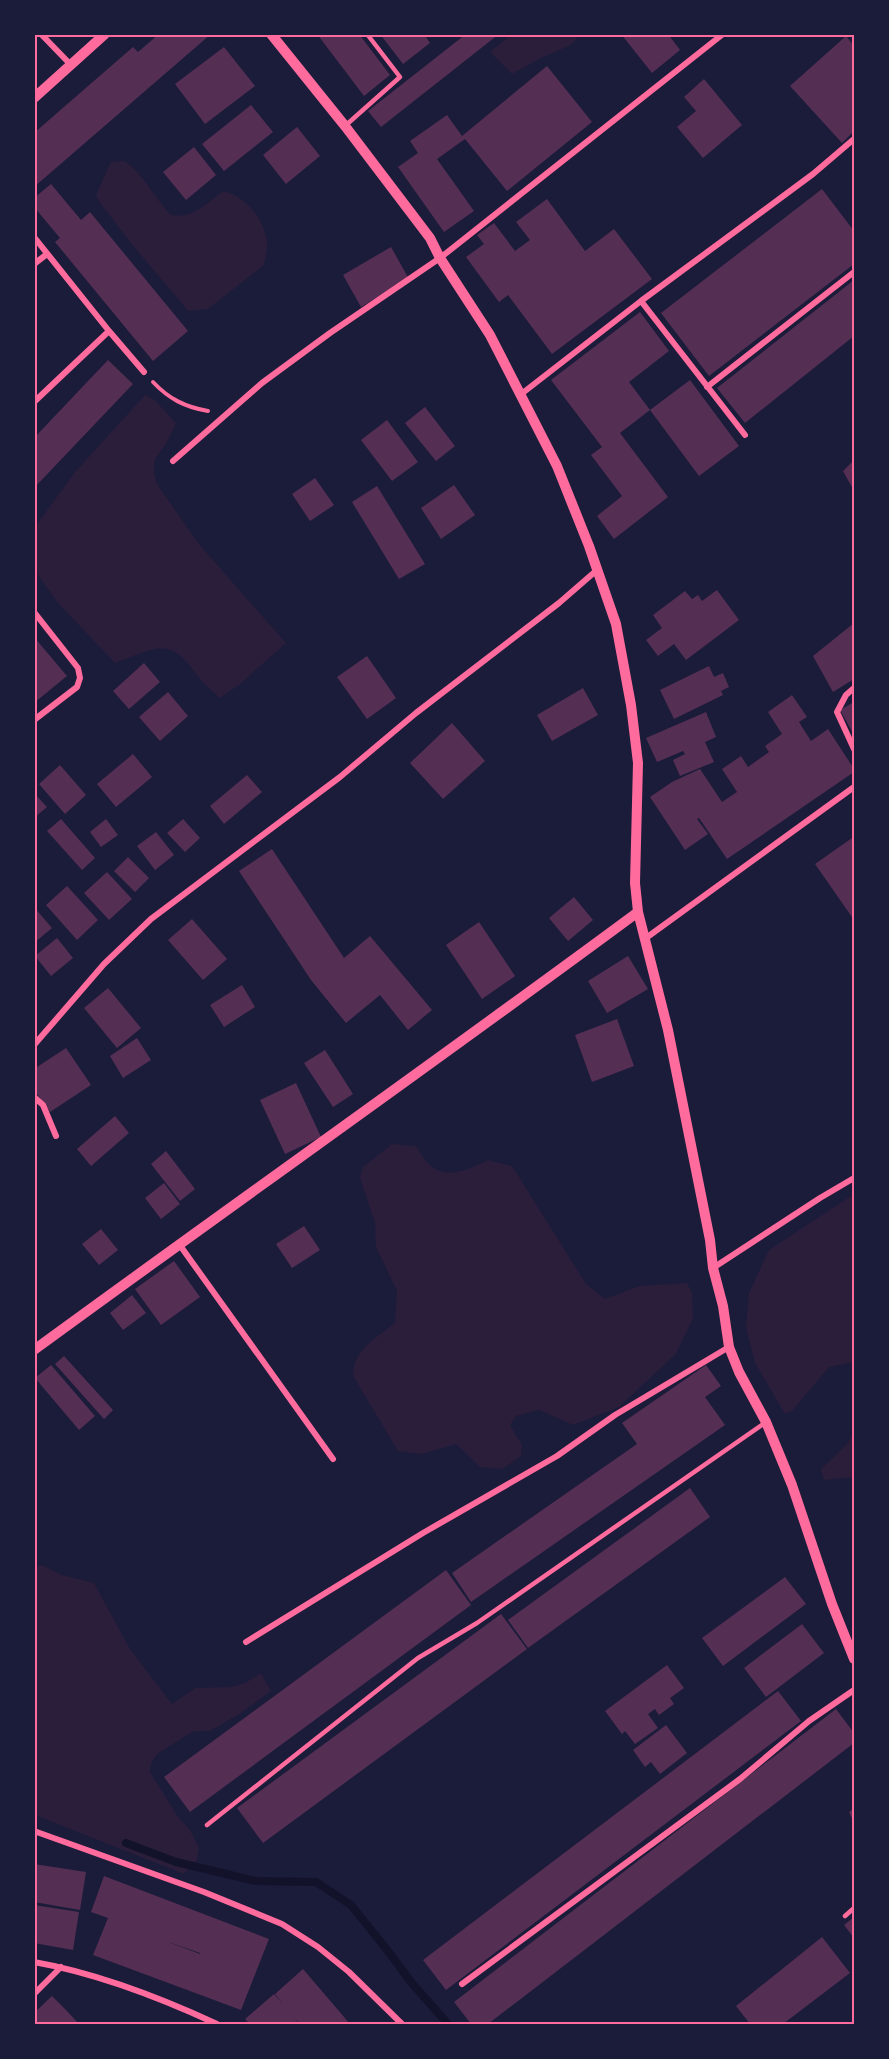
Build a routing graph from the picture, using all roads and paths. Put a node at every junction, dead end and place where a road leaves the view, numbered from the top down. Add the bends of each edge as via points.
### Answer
1 (41, 34) edge
2 (105, 34) edge
3 (270, 34) edge
4 (367, 34) edge
5 (723, 34) edge
6 (72, 66) junction
7 (34, 98) edge
8 (345, 126) junction
9 (855, 139) edge
10 (34, 237) edge
11 (47, 254) junction
12 (440, 258) junction
13 (34, 264) edge
14 (855, 272) edge
15 (641, 301) junction
16 (109, 332) junction
17 (144, 372) joint
18 (707, 387) junction
19 (520, 394) junction
20 (34, 402) edge
21 (222, 417) junction
22 (745, 435) dead end
23 (173, 461) dead end
24 (597, 570) junction
25 (34, 612) edge
26 (855, 688) edge
27 (34, 720) edge
28 (855, 749) edge
29 (855, 787) edge
30 (638, 912) junction
31 (646, 938) junction
32 (34, 1045) edge
33 (34, 1097) edge
34 (56, 1136) dead end
35 (855, 1178) edge
36 (179, 1244) junction
37 (713, 1268) junction
38 (729, 1347) junction
39 (34, 1350) edge
40 (766, 1422) junction
41 (333, 1459) dead end
42 (246, 1642) dead end
43 (855, 1659) edge
44 (855, 1690) edge
45 (207, 1825) dead end
46 (34, 1831) edge
47 (855, 1908) edge
48 (845, 1916) dead end
49 (34, 1962) edge
50 (62, 1967) junction
51 (462, 1984) dead end
52 (34, 1994) edge
53 (218, 2025) edge
54 (402, 2025) edge

1 - 6 street
2 - 6 street
3 - 8 street
4 - 8 lane via 400,77
5 - 12 street
6 - 7 street
8 - 12 street via 430,238
9 - 15 street
10 - 11 street
11 - 13 street
11 - 16 street
12 - 19 street via 490,335
12 - 21 street via 320,340
14 - 18 street
15 - 18 street
15 - 19 street
16 - 17 street
16 - 20 street
17 - 21 path via 176,402
18 - 22 street
19 - 24 street via 557,466
21 - 23 street
24 - 30 street via 616,624 631,705 636,751
24 - 32 street via 340,777 151,919 104,964
25 - 27 street via 80,673 76,687
26 - 28 street via 837,712
29 - 31 street
30 - 31 street
30 - 36 street
31 - 37 street via 668,1030
33 - 34 street via 43,1105
35 - 37 street
36 - 39 street
36 - 41 street
37 - 38 street
38 - 40 street
38 - 42 street via 615,1415 557,1456
40 - 43 street
40 - 45 lane via 477,1623 418,1658
44 - 51 street
46 - 54 street via 282,1924 349,1972
47 - 48 lane
49 - 50 street
50 - 52 street
50 - 53 street via 178,2006

